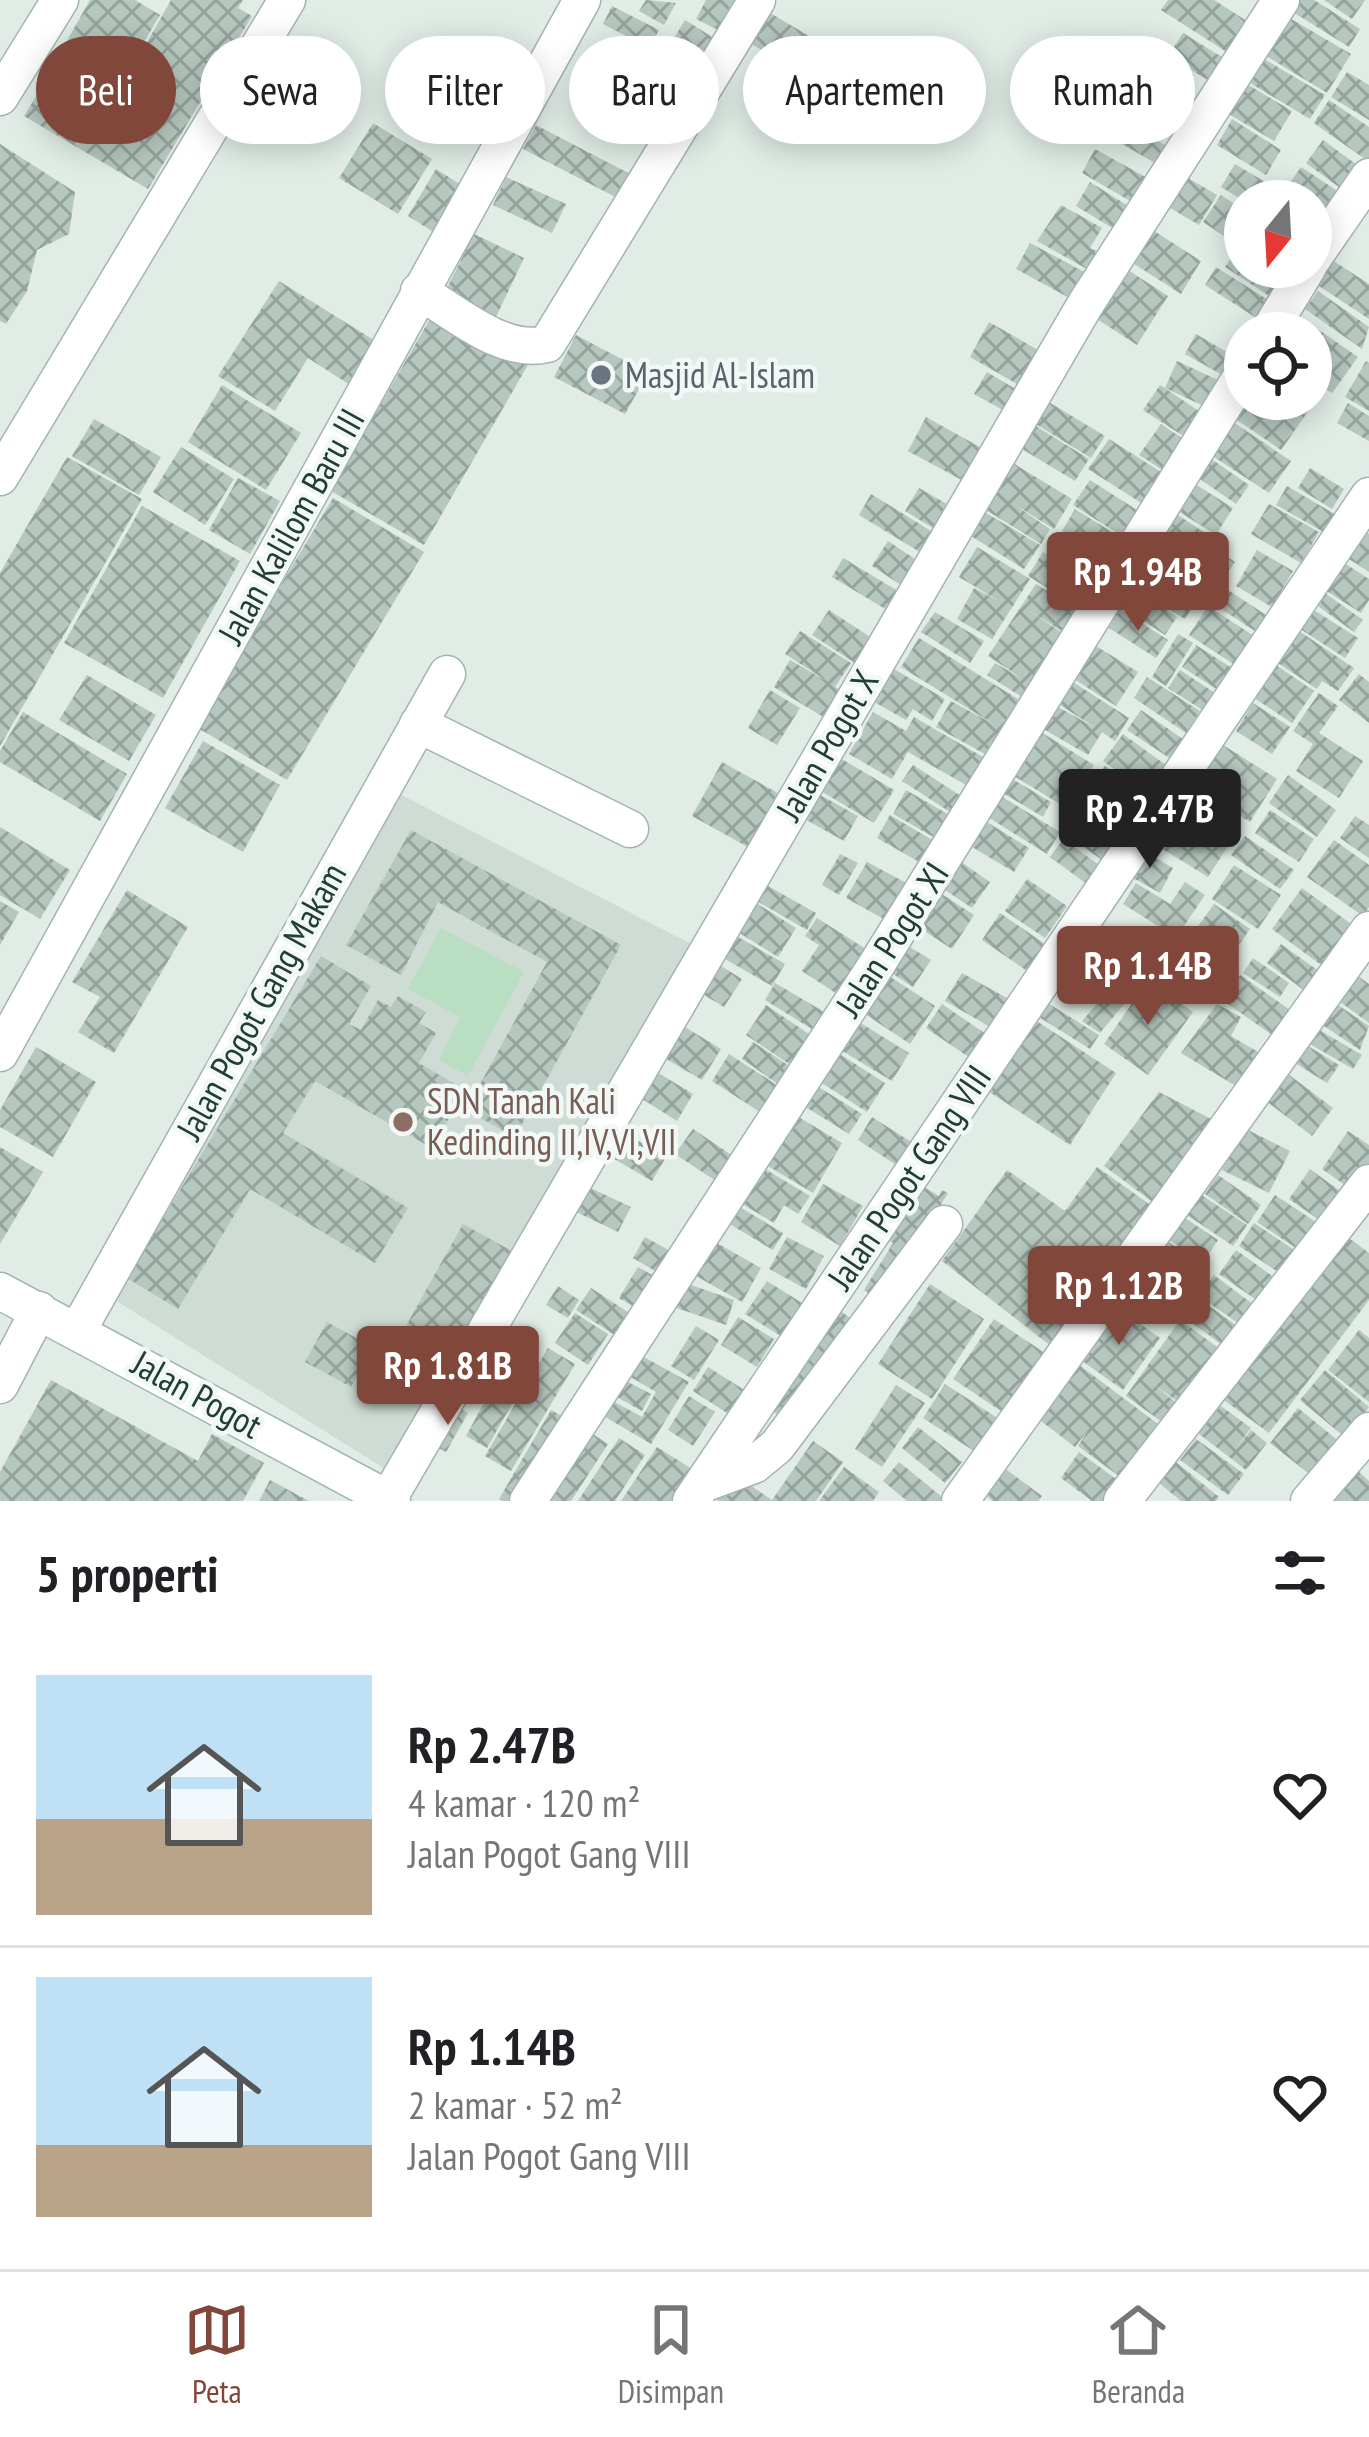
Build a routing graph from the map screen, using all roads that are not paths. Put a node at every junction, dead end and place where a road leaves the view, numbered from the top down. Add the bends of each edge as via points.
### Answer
1 (59, 0) edge
2 (287, 0) edge
3 (582, 0) edge
4 (757, 0) edge
5 (1281, 0) edge
6 (0, 97) edge
7 (1369, 177) edge
8 (1332, 231) edge
9 (419, 291) junction
10 (1224, 405) edge
11 (6, 455) edge
12 (1369, 496) edge
13 (447, 674) dead end
14 (418, 724) junction
15 (630, 829) dead end
16 (1369, 929) edge
17 (0, 1053) edge
18 (1369, 1183) edge
19 (944, 1224) dead end
20 (0, 1291) edge
21 (39, 1310) junction
22 (78, 1330) junction
23 (0, 1385) edge
24 (1369, 1431) edge
25 (697, 1492) edge
26 (390, 1500) edge
27 (528, 1501) edge
28 (960, 1501) edge
29 (1122, 1501) edge
30 (1309, 1501) edge

1 - 6 street
2 - 11 street
3 - 9 street, Jalan Kalilom Baru III
4 - 9 street via 548,344 501,340
5 - 26 street, Jalan Pogot X via 1073,325
7 - 8 street
9 - 17 street, Jalan Kalilom Baru III
10 - 27 street, Jalan Pogot XI via 877,964
12 - 25 street, Jalan Pogot Gang VIII
13 - 14 street, Jalan Pogot Gang Makam
14 - 15 street
14 - 22 street, Jalan Pogot Gang Makam
16 - 28 street
18 - 29 street
19 - 25 street via 777,1447
20 - 21 street, Jalan Pogot
21 - 22 street, Jalan Pogot
21 - 23 street
22 - 26 street, Jalan Pogot
24 - 30 street

